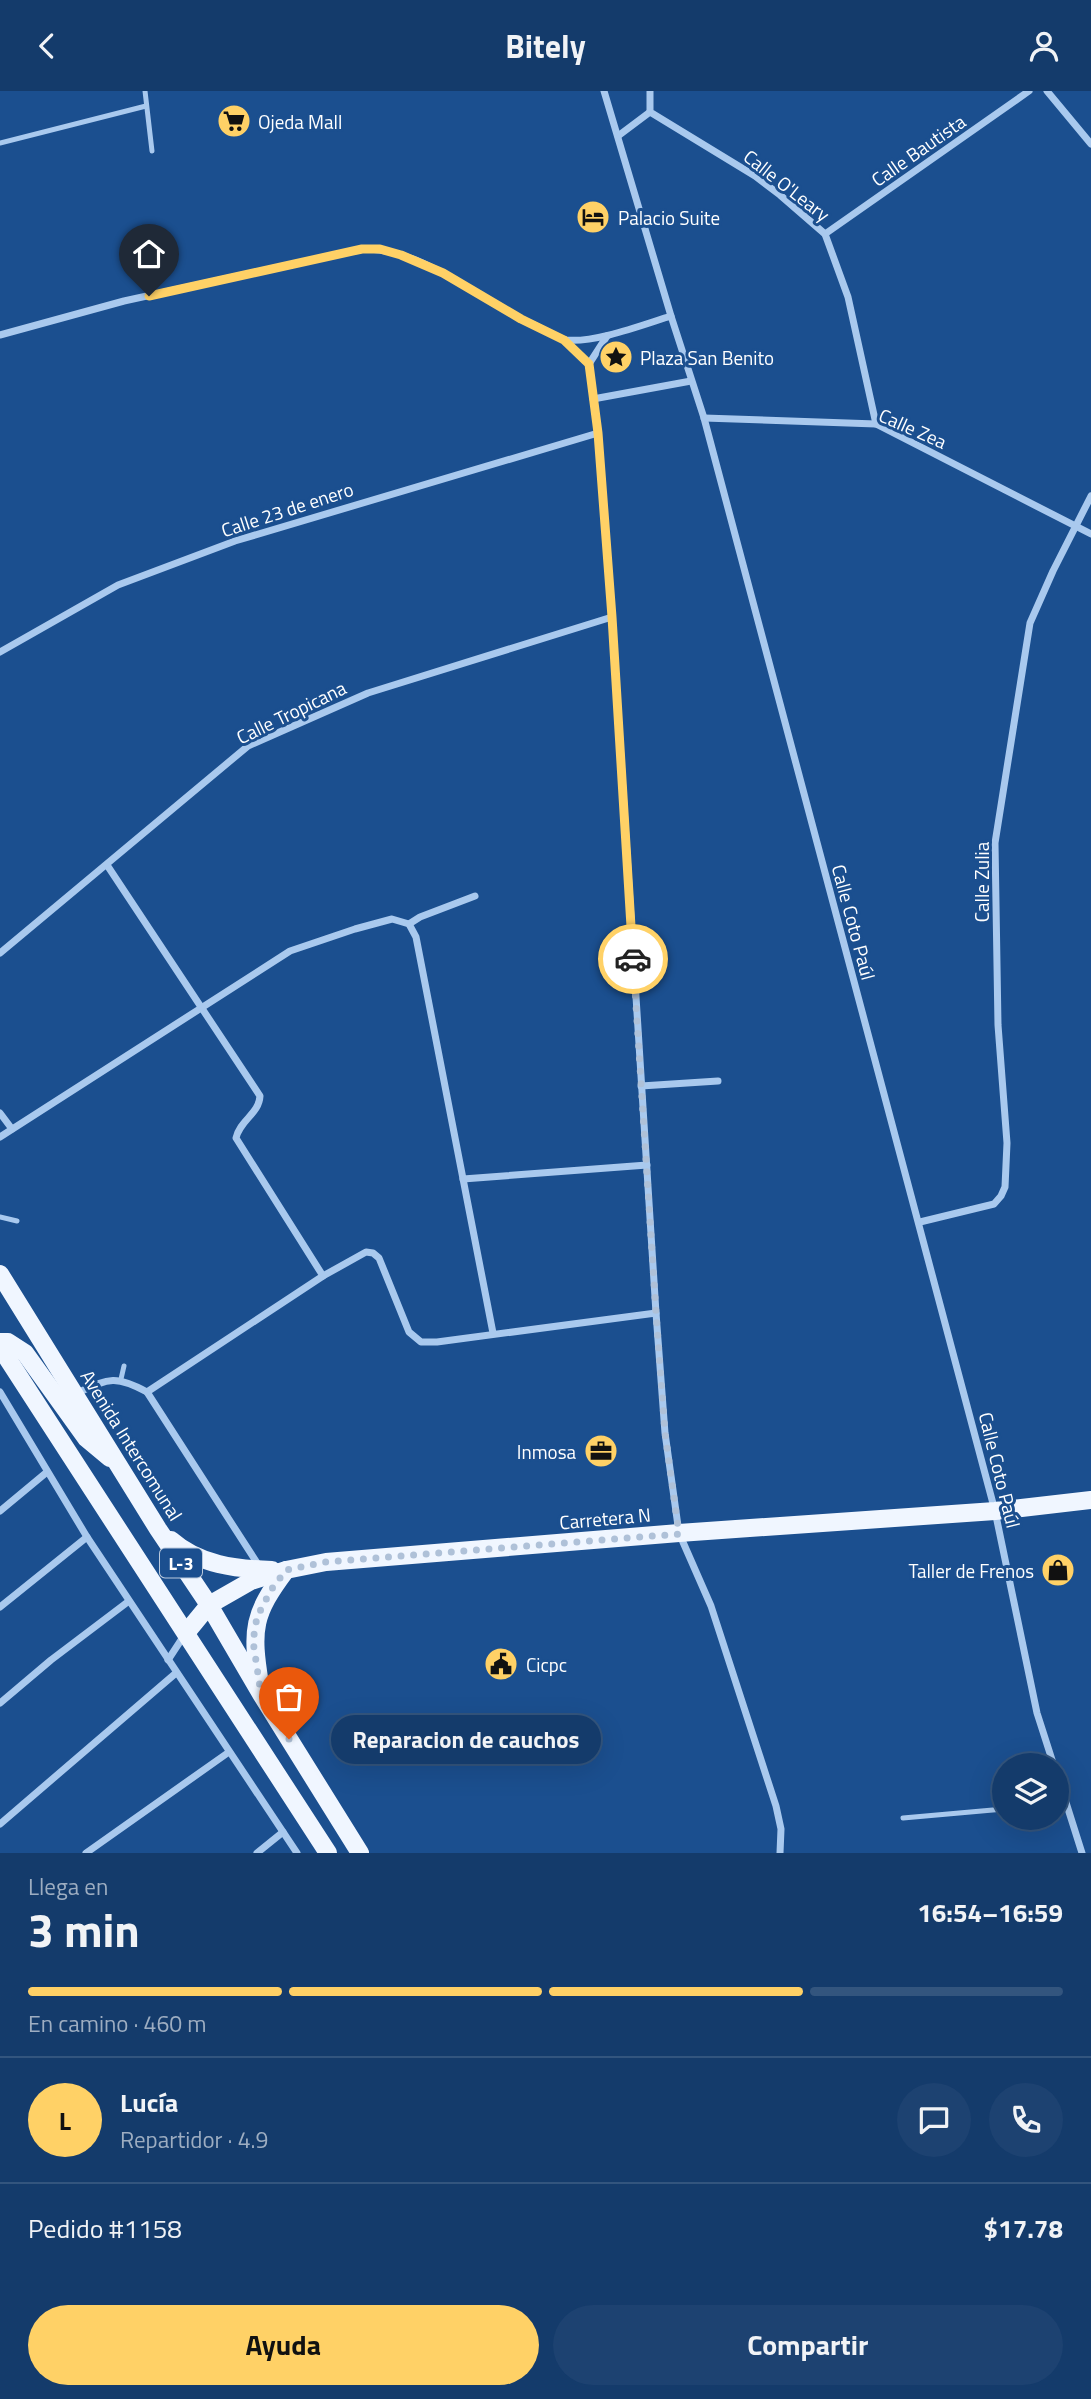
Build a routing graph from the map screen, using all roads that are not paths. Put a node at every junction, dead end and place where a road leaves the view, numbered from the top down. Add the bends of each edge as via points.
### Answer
1 (145, 91) edge
2 (604, 91) edge
3 (650, 91) edge
4 (1029, 91) edge
5 (1047, 91) edge
6 (146, 106) junction
7 (650, 112) junction
8 (618, 136) junction
9 (0, 143) edge
10 (1091, 144) edge
11 (152, 151) dead end
12 (825, 234) junction
13 (670, 316) junction
14 (0, 335) edge
15 (607, 335) junction
16 (564, 340) junction
17 (589, 364) junction
18 (691, 381) junction
19 (593, 398) junction
20 (704, 418) junction
21 (876, 424) junction
22 (598, 433) junction
23 (1091, 496) edge
24 (1076, 526) junction
25 (1091, 534) edge
26 (612, 617) junction
27 (0, 652) edge
28 (107, 865) junction
29 (475, 896) dead end
30 (409, 924) junction
31 (0, 953) edge
32 (202, 1007) junction
33 (718, 1081) dead end
34 (641, 1086) junction
35 (0, 1113) edge
36 (12, 1129) junction
37 (0, 1137) edge
38 (647, 1165) junction
39 (463, 1179) junction
40 (0, 1217) edge
41 (17, 1221) dead end
42 (920, 1222) junction
43 (0, 1274) edge
44 (323, 1276) junction
45 (656, 1313) junction
46 (493, 1333) junction
47 (0, 1344) edge
48 (124, 1366) dead end
49 (121, 1379) junction
50 (0, 1392) edge
51 (147, 1392) junction
52 (75, 1394) junction
53 (118, 1464) junction
54 (47, 1472) junction
55 (1091, 1500) edge
56 (0, 1511) edge
57 (996, 1511) junction
58 (158, 1529) junction
59 (679, 1534) junction
60 (87, 1537) junction
61 (261, 1570) junction
62 (286, 1570) junction
63 (129, 1601) junction
64 (209, 1605) junction
65 (0, 1607) edge
66 (186, 1633) junction
67 (168, 1660) junction
68 (176, 1673) junction
69 (261, 1694) junction
70 (0, 1703) edge
71 (229, 1752) junction
72 (1050, 1753) edge
73 (992, 1810) edge
74 (903, 1818) dead end
75 (1069, 1822) edge
76 (0, 1824) edge
77 (284, 1832) junction
78 (86, 1853) edge
79 (257, 1853) edge
80 (297, 1853) edge
81 (328, 1853) edge
82 (360, 1853) edge
83 (780, 1853) edge
84 (1082, 1853) edge

1 - 6 lane
2 - 8 street, Calle Coto Paúl
3 - 7 street
4 - 12 street, Calle Bautista
5 - 10 street
6 - 9 lane
6 - 11 lane
7 - 8 street
7 - 12 street, Calle O'Leary via 764,182
8 - 13 street, Calle Coto Paúl
12 - 21 street, Calle O'Leary via 848,297
13 - 15 street
13 - 18 street, Calle Coto Paúl
14 - 16 street via 124,302 362,249 380,249 443,273
15 - 16 street
15 - 17 street
16 - 17 street
17 - 19 street
18 - 19 street
18 - 20 street, Calle Coto Paúl
19 - 22 street
20 - 21 street, Calle Zea
20 - 42 street, Calle Coto Paúl
21 - 24 street, Calle Zea
22 - 26 street
22 - 27 street, Calle 23 de enero via 235,541 118,585
23 - 24 street, Calle Zulia
24 - 25 street, Calle Zea
24 - 42 street, Calle Zulia via 1030,623 995,843 1005,1187 994,1203
26 - 28 street, Calle Tropicana via 368,693 248,746
26 - 34 street
28 - 31 street, Calle Tropicana
28 - 32 street
29 - 30 street
30 - 32 street via 391,919 290,951
30 - 39 street via 416,937
32 - 36 street
32 - 44 street via 260,1096 260,1104 238,1128 236,1138
33 - 34 street
34 - 38 street
35 - 36 street
36 - 37 street
38 - 39 street
38 - 45 street
39 - 46 street
40 - 41 lane
42 - 57 street, Calle Coto Paúl
43 - 52 main road, Avenida Intercomunal / L-3
44 - 46 street via 366,1252 373,1253 409,1332 421,1342
44 - 51 street
45 - 46 street
45 - 59 street
47 - 53 main road via 8,1342 26,1353 86,1438
47 - 66 main road, L-3
48 - 49 lane
49 - 51 street
49 - 52 street
50 - 54 street
51 - 61 street
52 - 53 main road, Avenida Intercomunal / L-3
53 - 58 main road, Avenida Intercomunal / L-3
54 - 56 street
54 - 60 street
55 - 57 main road, Carretera N
57 - 59 main road, Carretera N
57 - 72 street, Calle Coto Paúl via 1037,1713
58 - 61 main road via 202,1561
58 - 64 main road, Avenida Intercomunal / L-3
59 - 62 main road, Carretera N via 326,1562
59 - 83 street via 711,1606 776,1806
60 - 63 street
60 - 65 street
61 - 62 main road
62 - 64 main road, Carretera N via 251,1581
62 - 69 main road via 257,1617 253,1641
63 - 67 street
63 - 70 street
64 - 66 main road, Carretera N
64 - 69 main road, Avenida Intercomunal / L-3
66 - 67 street
66 - 81 main road, L-3
67 - 68 street
68 - 71 street
68 - 76 street
69 - 82 main road, Avenida Intercomunal / L-3
71 - 77 street
71 - 78 street
73 - 74 lane
75 - 84 street
77 - 79 street
77 - 80 street

